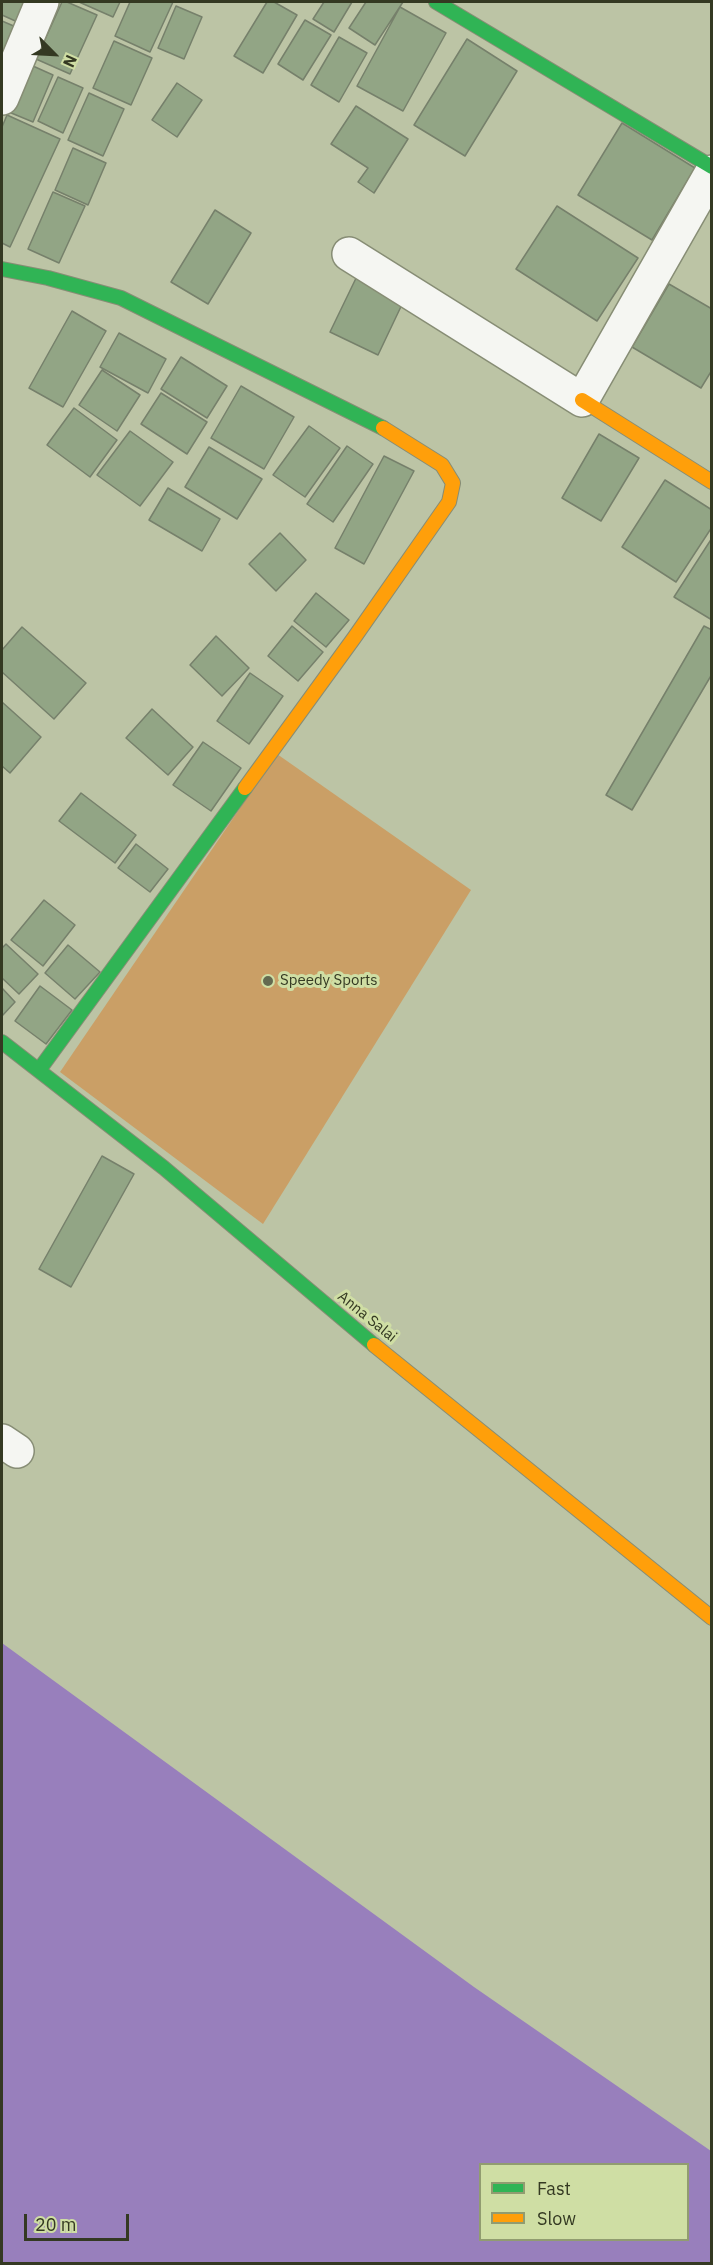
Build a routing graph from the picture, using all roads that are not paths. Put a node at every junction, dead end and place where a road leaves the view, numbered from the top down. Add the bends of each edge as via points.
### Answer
1 (42, 2) edge
2 (455, 6) edge
3 (2, 98) edge
4 (711, 166) edge
5 (711, 172) edge
6 (349, 254) dead end
7 (2, 269) edge
8 (582, 400) junction
9 (711, 482) edge
10 (2, 1042) edge
11 (39, 1070) junction
12 (711, 1618) edge

1 - 3 street
2 - 4 street
5 - 8 street
6 - 8 street
7 - 11 street via 121,298 372,421 442,465 453,483 449,502 361,628
8 - 9 street
10 - 11 street, Anna Salai
11 - 12 street, Anna Salai via 164,1168 308,1291

